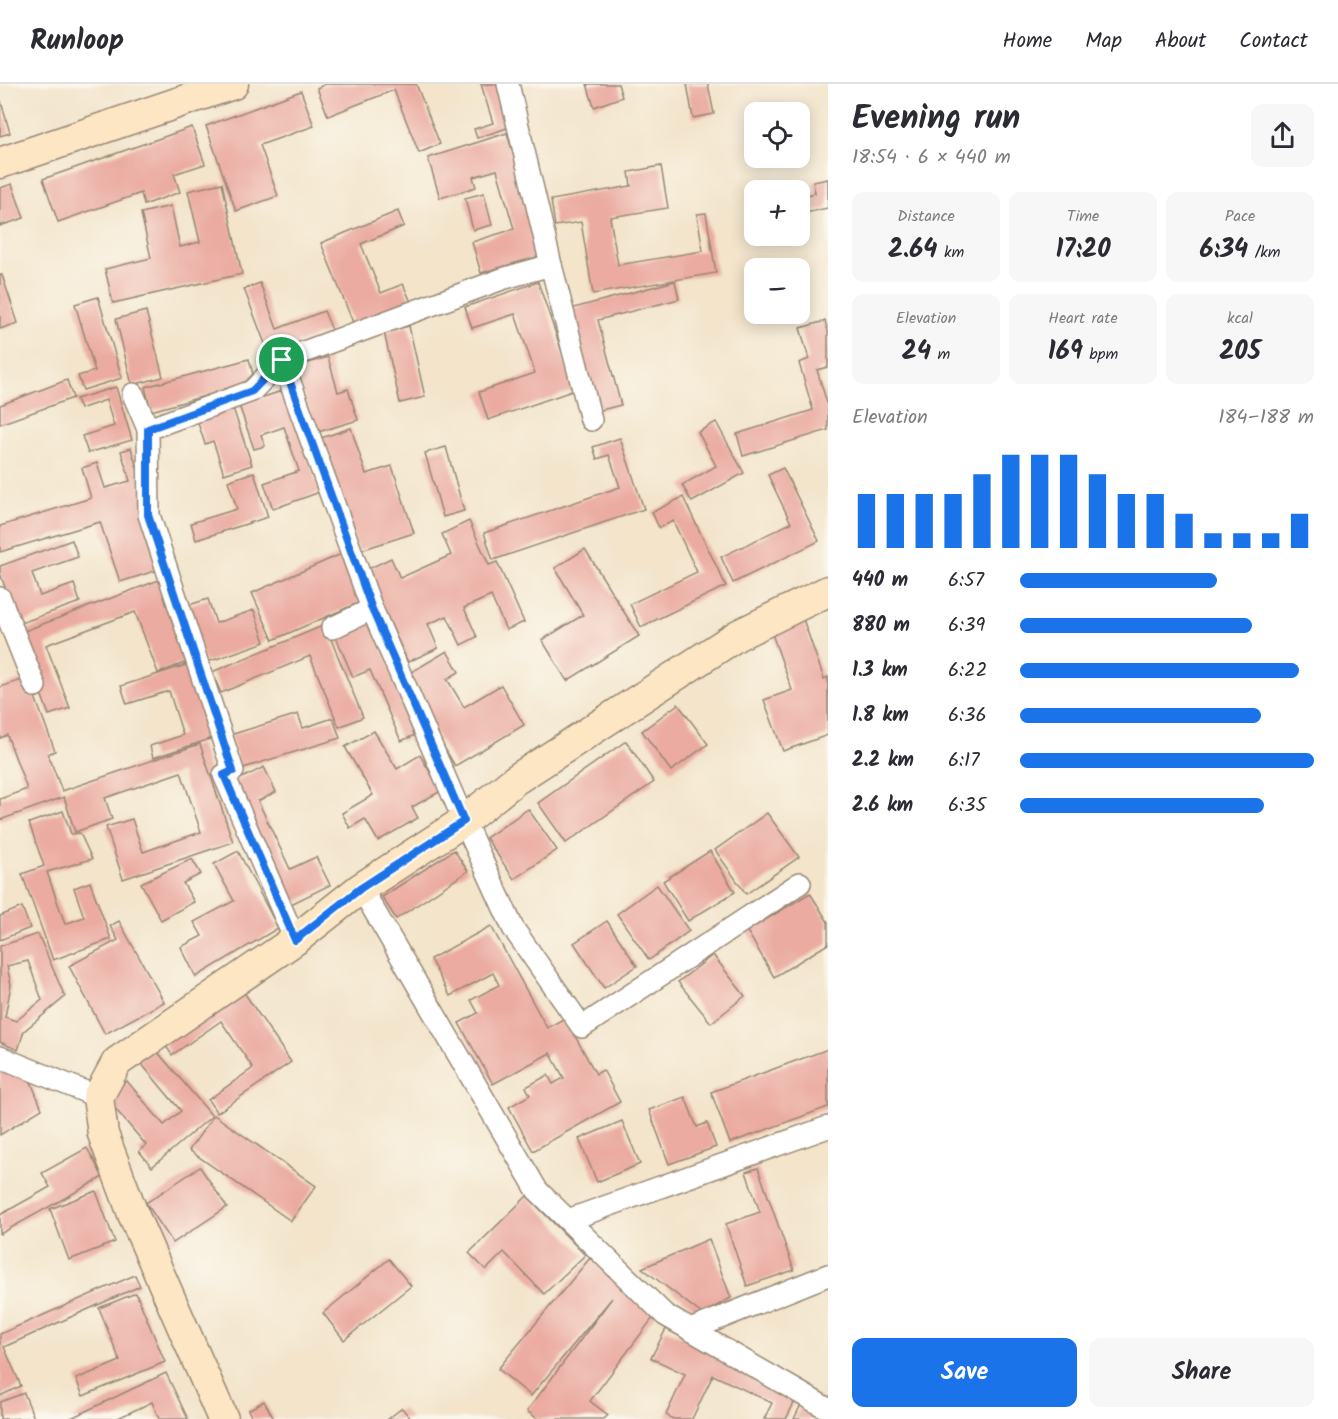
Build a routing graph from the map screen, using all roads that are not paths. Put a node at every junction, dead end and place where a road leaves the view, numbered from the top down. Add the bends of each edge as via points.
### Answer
1 (233, 84) edge
2 (508, 84) edge
3 (0, 163) edge
4 (551, 265) junction
5 (282, 360) junction
6 (133, 394) dead end
7 (591, 420) dead end
8 (148, 429) junction
9 (828, 591) edge
10 (0, 598) edge
11 (372, 609) junction
12 (332, 628) dead end
13 (35, 686) dead end
14 (464, 821) junction
15 (800, 883) dead end
16 (361, 888) junction
17 (295, 940) junction
18 (0, 1057) edge
19 (98, 1096) junction
20 (828, 1127) edge
21 (568, 1220) junction
22 (828, 1275) edge
23 (690, 1330) junction
24 (828, 1409) edge
25 (223, 1419) edge

1 - 3 street
2 - 4 street
4 - 5 street via 502,279
4 - 7 street
5 - 8 street via 252,391
5 - 11 street
6 - 8 street
8 - 17 street via 148,515 233,771 224,775
9 - 14 street via 738,635 515,780
10 - 13 street
11 - 12 street
11 - 14 street
14 - 15 street via 513,928 582,1028
14 - 16 street
16 - 17 street
16 - 21 street via 537,1190
17 - 19 street via 117,1062
18 - 19 street
19 - 25 street via 103,1134 126,1194
20 - 21 street
21 - 23 street via 665,1315
22 - 23 street
23 - 24 street

